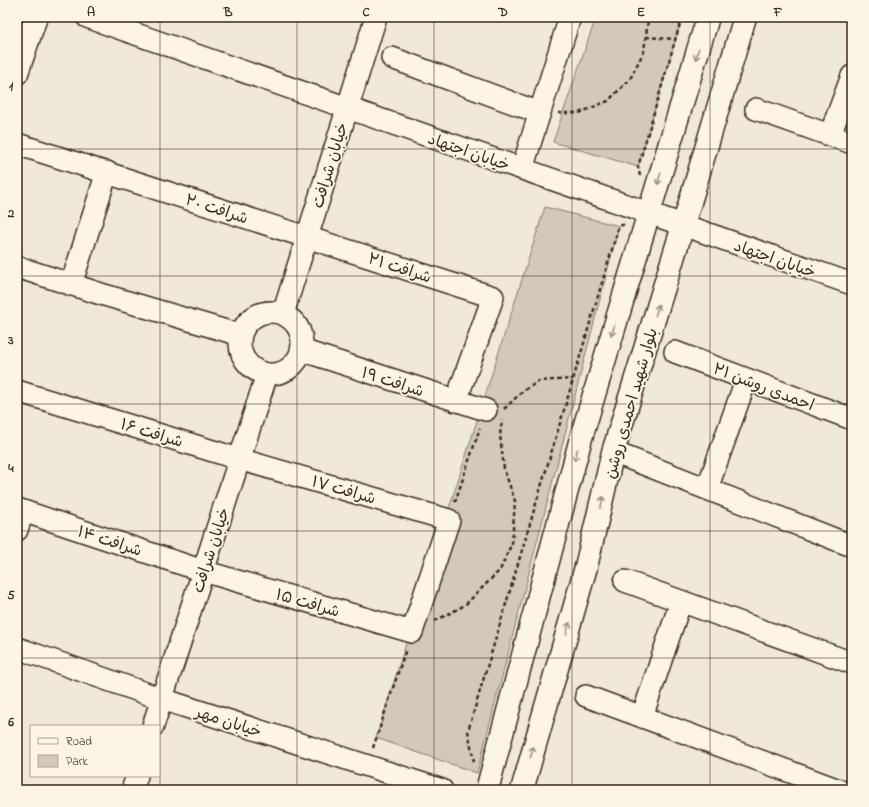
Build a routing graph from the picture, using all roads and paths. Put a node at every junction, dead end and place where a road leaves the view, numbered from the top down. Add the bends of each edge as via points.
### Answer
1 (36, 17) edge
2 (87, 17) edge
3 (376, 17) edge
4 (570, 17) edge
5 (647, 17) edge
6 (682, 17) edge
7 (708, 17) edge
8 (745, 17) edge
9 (646, 38) junction
10 (676, 39) junction
11 (392, 58) dead end
12 (17, 73) edge
13 (852, 76) edge
14 (347, 108) junction
15 (756, 109) dead end
16 (540, 113) junction
17 (830, 135) junction
18 (852, 143) edge
19 (17, 144) edge
20 (522, 170) junction
21 (107, 172) junction
22 (641, 183) dead end
23 (648, 214) junction
24 (683, 226) junction
25 (307, 237) junction
26 (17, 267) edge
27 (852, 284) edge
28 (71, 285) junction
29 (283, 314) junction
30 (240, 334) junction
31 (301, 350) junction
32 (675, 352) dead end
33 (267, 374) junction
34 (573, 379) junction
35 (746, 380) junction
36 (17, 392) edge
37 (456, 401) junction
38 (486, 410) joint
39 (852, 419) edge
40 (613, 452) junction
41 (239, 459) junction
42 (707, 489) junction
43 (19, 517) edge
44 (449, 520) junction
45 (852, 546) edge
46 (203, 571) junction
47 (625, 581) dead end
48 (681, 601) junction
49 (412, 632) junction
50 (17, 648) edge
51 (852, 663) edge
52 (586, 696) dead end
53 (162, 699) junction
54 (642, 717) junction
55 (153, 725) edge
56 (367, 766) junction
57 (475, 766) dead end
58 (137, 777) edge
59 (132, 790) edge
60 (442, 790) edge
61 (487, 790) edge
62 (522, 790) edge
63 (839, 790) edge

1 - 12 main road
2 - 14 street, خیابان اجتهاد
3 - 14 street, خیابان شرافت
4 - 16 street
5 - 9 path
6 - 10 path
7 -> 23 main road
8 - 24 main road, بلوار شهید احمدی روشن
9 - 10 path
9 - 16 path via 644,51 630,79 608,101 579,113
10 - 22 path via 638,168
11 - 16 street
13 - 17 street
14 - 20 street, خیابان اجتهاد
14 - 25 street, خیابان شرافت
15 - 17 street
16 - 20 street
17 - 18 street
19 - 21 street, شرافت ۲۰
20 - 23 street, خیابان اجتهاد
21 - 25 street, شرافت ۲۰
21 - 28 street
23 - 24 street, خیابان اجتهاد
23 - 34 path via 619,226
23 -> 61 main road via 581,438
24 - 27 street, خیابان اجتهاد
40 -> 24 main road, بلوار شهید احمدی روشن
25 - 29 street, خیابان شرافت
25 - 37 street, شرافت ۲۱ via 493,297
26 - 28 street
28 - 30 street
29 - 30 street via 262,313 252,317
29 - 31 street via 298,327
30 - 33 street via 239,345 248,365
31 - 33 street via 295,364 287,370 278,374
31 - 37 street, شرافت ۱۹
32 - 35 street, احمدی روشن ۲۱
33 - 41 street, خیابان شرافت
34 - 49 path via 540,381 523,391 504,408 500,435 504,469 515,501 512,543 500,570 465,605
34 - 57 path via 468,731
35 - 39 street, احمدی روشن ۲۱
35 - 42 street
36 - 41 street, شرافت ۱۶
37 - 38 street, شرافت ۱۹
38 - 44 path
40 - 42 street
62 -> 40 main road, بلوار شهید احمدی روشن via 586,567
41 - 44 street, شرافت ۱۷
41 - 46 street, خیابان شرافت
42 - 45 street
43 - 46 street, شرافت ۱۴
44 - 49 street
46 - 49 street, شرافت ۱۵
46 - 53 street, خیابان شرافت
47 - 48 street
48 - 51 street
48 - 54 street
49 - 56 path
50 - 53 street, خیابان مهر
52 - 54 street
53 - 55 street, خیابان شرافت
53 - 56 street, خیابان مهر
54 - 63 street
56 - 60 street, خیابان مهر
58 - 59 street

